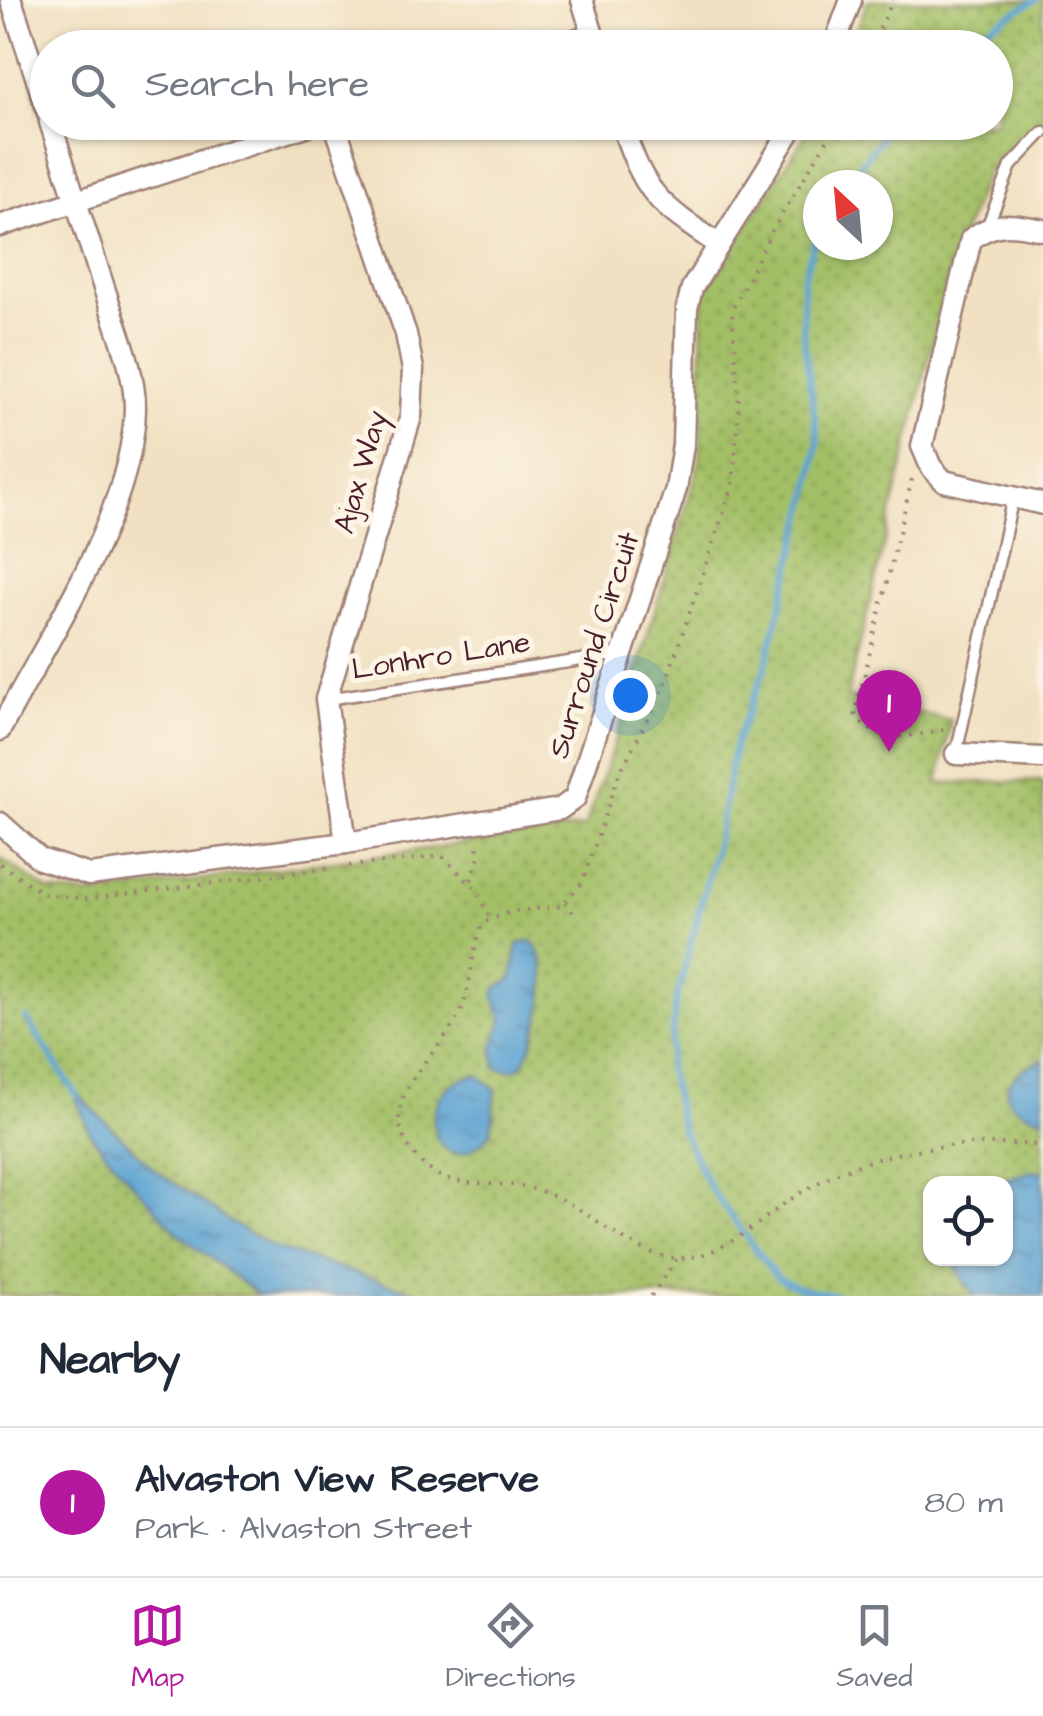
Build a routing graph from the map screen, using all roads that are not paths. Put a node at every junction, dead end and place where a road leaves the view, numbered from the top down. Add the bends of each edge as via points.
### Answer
1 (12, 0) edge
2 (582, 0) edge
3 (851, 0) edge
4 (591, 30) edge
5 (840, 30) edge
6 (30, 57) edge
7 (1043, 132) edge
8 (56, 140) edge
9 (262, 140) edge
10 (340, 140) edge
11 (627, 140) edge
12 (785, 140) edge
13 (75, 200) junction
14 (0, 226) edge
15 (987, 227) junction
16 (1043, 230) edge
17 (719, 244) junction
18 (1014, 497) junction
19 (1043, 504) edge
20 (624, 654) junction
21 (326, 700) junction
22 (0, 730) edge
23 (956, 754) joint
24 (1043, 758) edge
25 (0, 823) edge
26 (346, 843) junction

1 - 6 street
2 - 4 street
3 - 5 street
7 - 15 lane via 1011,166
8 - 13 street
9 - 13 street
10 - 21 street, Ajax Way via 406,334 413,380 411,416
11 - 17 street via 658,201
12 - 17 street, Surround Circuit
13 - 14 street
13 - 22 street via 126,357 135,404 132,442 106,527
15 - 16 street via 1007,222
15 - 18 street via 971,240 922,446 944,481
17 - 20 street, Surround Circuit via 687,308 676,489
18 - 19 street
18 - 23 lane
20 - 21 lane, Lonhro Lane
20 - 26 street, Surround Circuit via 574,798 560,809
21 - 26 street, Ajax Way
23 - 24 street
25 - 26 street, Surround Circuit via 40,859 89,875

